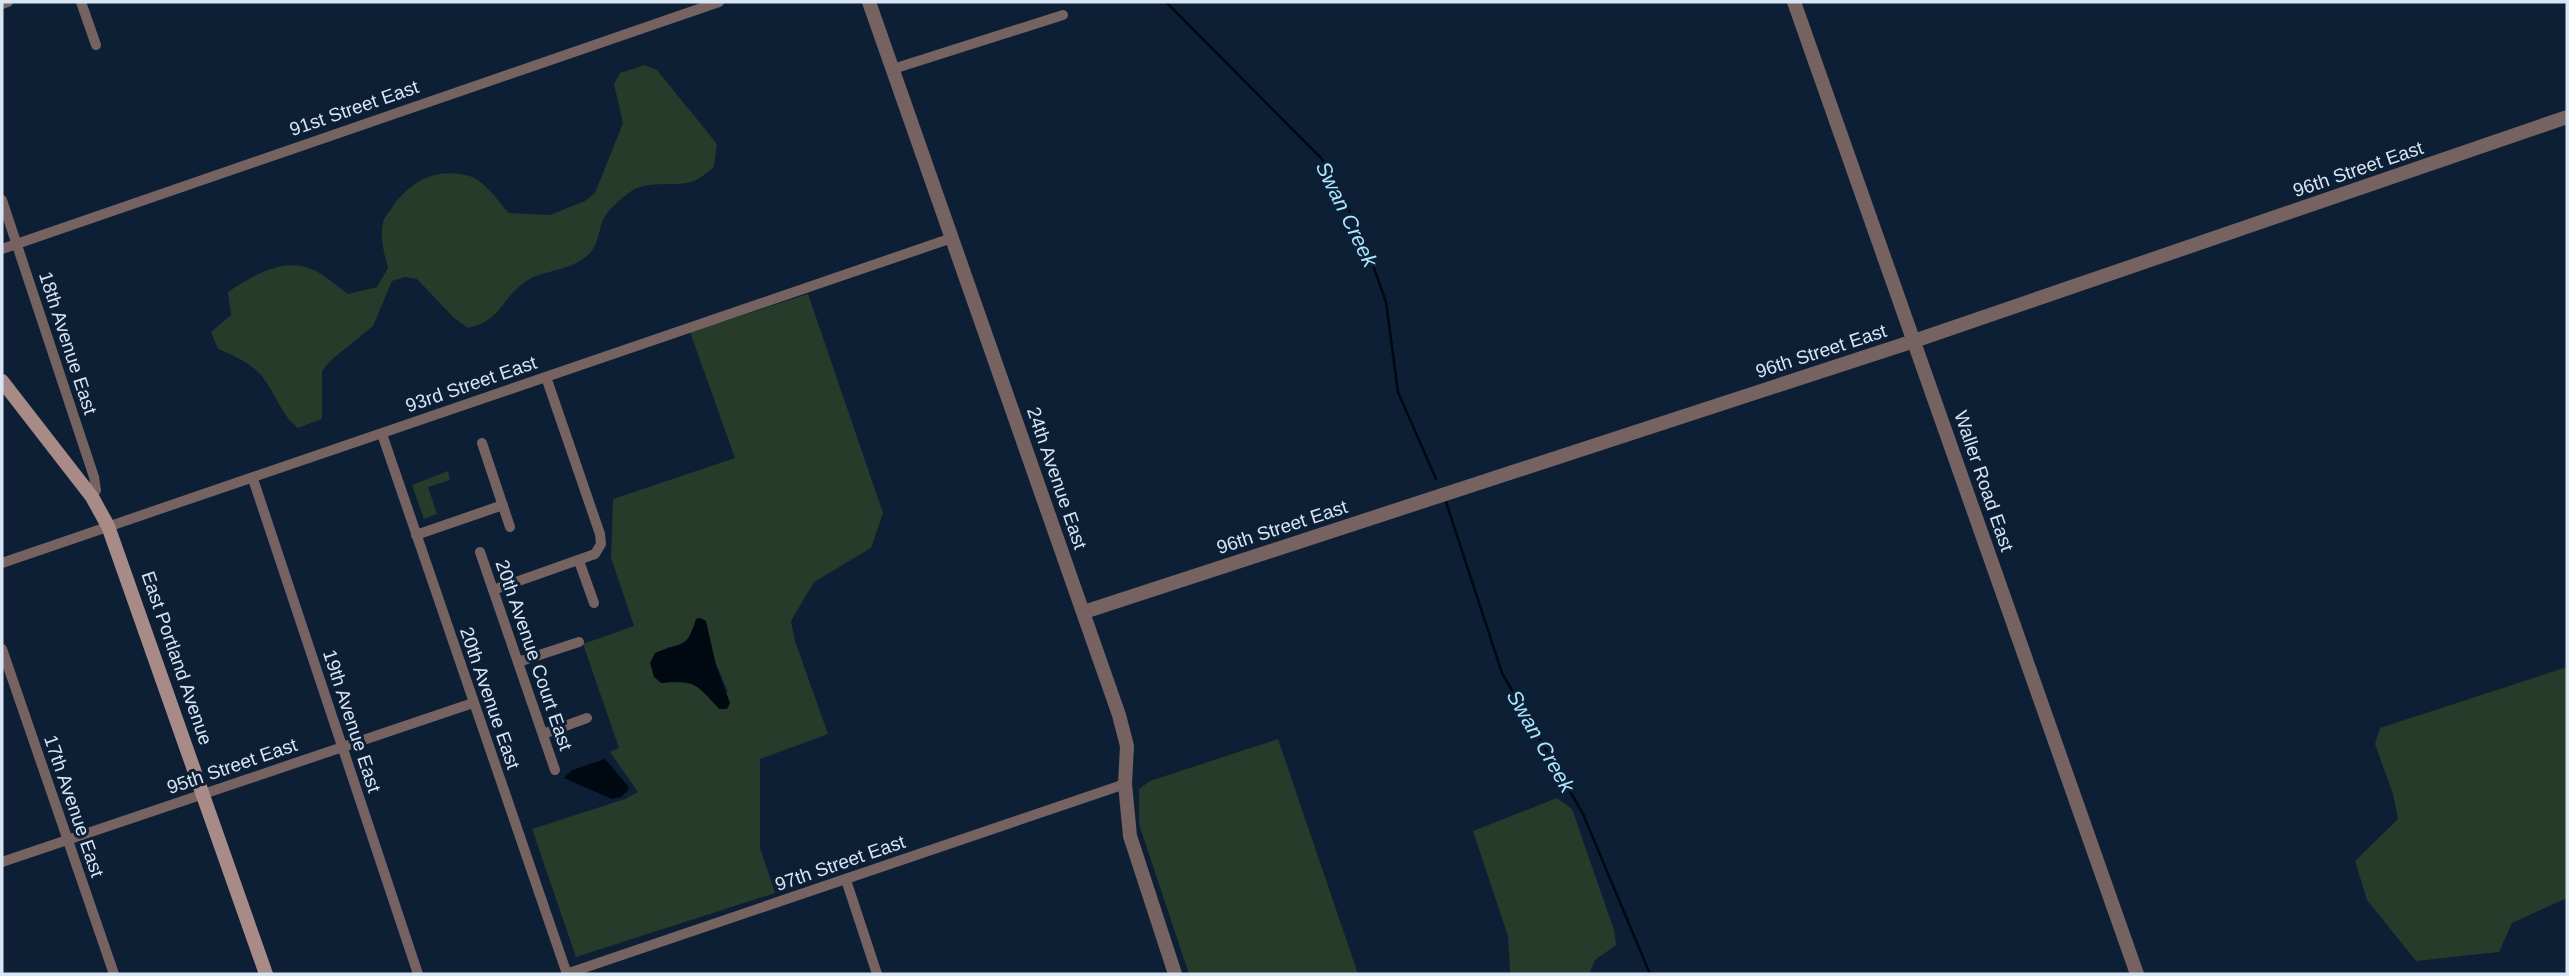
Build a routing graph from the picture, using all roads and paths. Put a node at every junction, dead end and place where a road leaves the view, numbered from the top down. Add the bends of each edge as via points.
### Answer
1 (8, 2) edge
2 (81, 2) edge
3 (719, 2) edge
4 (869, 2) edge
5 (1794, 2) edge
6 (2, 4) edge
7 (1063, 15) dead end
8 (96, 45) dead end
9 (893, 69) junction
10 (2567, 117) edge
11 (2, 200) edge
12 (952, 238) junction
13 (17, 243) junction
14 (2, 248) edge
15 (1914, 341) junction
16 (546, 377) junction
17 (2, 381) edge
18 (383, 434) junction
19 (482, 443) dead end
20 (253, 478) junction
21 (92, 497) junction
22 (503, 505) junction
23 (108, 526) junction
24 (510, 527) dead end
25 (416, 534) junction
26 (480, 552) dead end
27 (579, 561) junction
28 (2, 563) edge
29 (493, 590) junction
30 (594, 603) dead end
31 (1084, 612) junction
32 (579, 642) dead end
33 (2, 649) edge
34 (517, 662) junction
35 (473, 703) junction
36 (587, 718) dead end
37 (543, 734) junction
38 (342, 747) junction
39 (555, 770) dead end
40 (1125, 784) junction
41 (205, 794) junction
42 (68, 841) junction
43 (2, 862) edge
44 (846, 880) junction
45 (114, 974) edge
46 (267, 974) edge
47 (418, 974) edge
48 (567, 974) edge
49 (877, 974) edge
50 (1175, 974) edge
51 (2137, 974) edge

1 - 6 street
2 - 8 street
3 - 13 street, 91st Street East
4 - 9 street, 24th Avenue East
5 - 15 street, Waller Road East
7 - 9 street
9 - 12 street, 24th Avenue East
10 - 15 street, 96th Street East
11 - 13 street, 18th Avenue East
12 - 16 street, 93rd Street East
12 - 31 street, 24th Avenue East
13 - 14 street, 91st Street East
13 - 21 street, 18th Avenue East via 94,477
15 - 31 street, 96th Street East
15 - 51 street, Waller Road East
16 - 18 street, 93rd Street East
16 - 27 street via 601,539 595,554
17 - 21 main road, East Portland Avenue
18 - 20 street, 93rd Street East
18 - 25 street, 20th Avenue East
19 - 22 street, 20th Avenue Court East
20 - 23 street, 93rd Street East
20 - 38 street, 19th Avenue East
21 - 23 main road, East Portland Avenue
22 - 24 street, 20th Avenue Court East
22 - 25 street
23 - 28 street, 93rd Street East
23 - 41 main road, East Portland Avenue
25 - 35 street, 20th Avenue East
26 - 29 street, 20th Avenue Court East
27 - 29 street
27 - 30 street
29 - 34 street, 20th Avenue Court East
31 - 40 street, 24th Avenue East via 1127,747
32 - 34 street
33 - 42 street, 17th Avenue East
34 - 37 street, 20th Avenue Court East
35 - 38 street, 95th Street East
35 - 48 street, 20th Avenue East
36 - 37 street
37 - 39 street, 20th Avenue Court East
38 - 41 street, 95th Street East
38 - 47 street, 19th Avenue East
40 - 44 street, 97th Street East
40 - 50 street, 24th Avenue East via 1130,836
41 - 42 street, 95th Street East
41 - 46 main road, East Portland Avenue
42 - 43 street, 95th Street East
42 - 45 street, 17th Avenue East
44 - 48 street, 97th Street East
44 - 49 street

